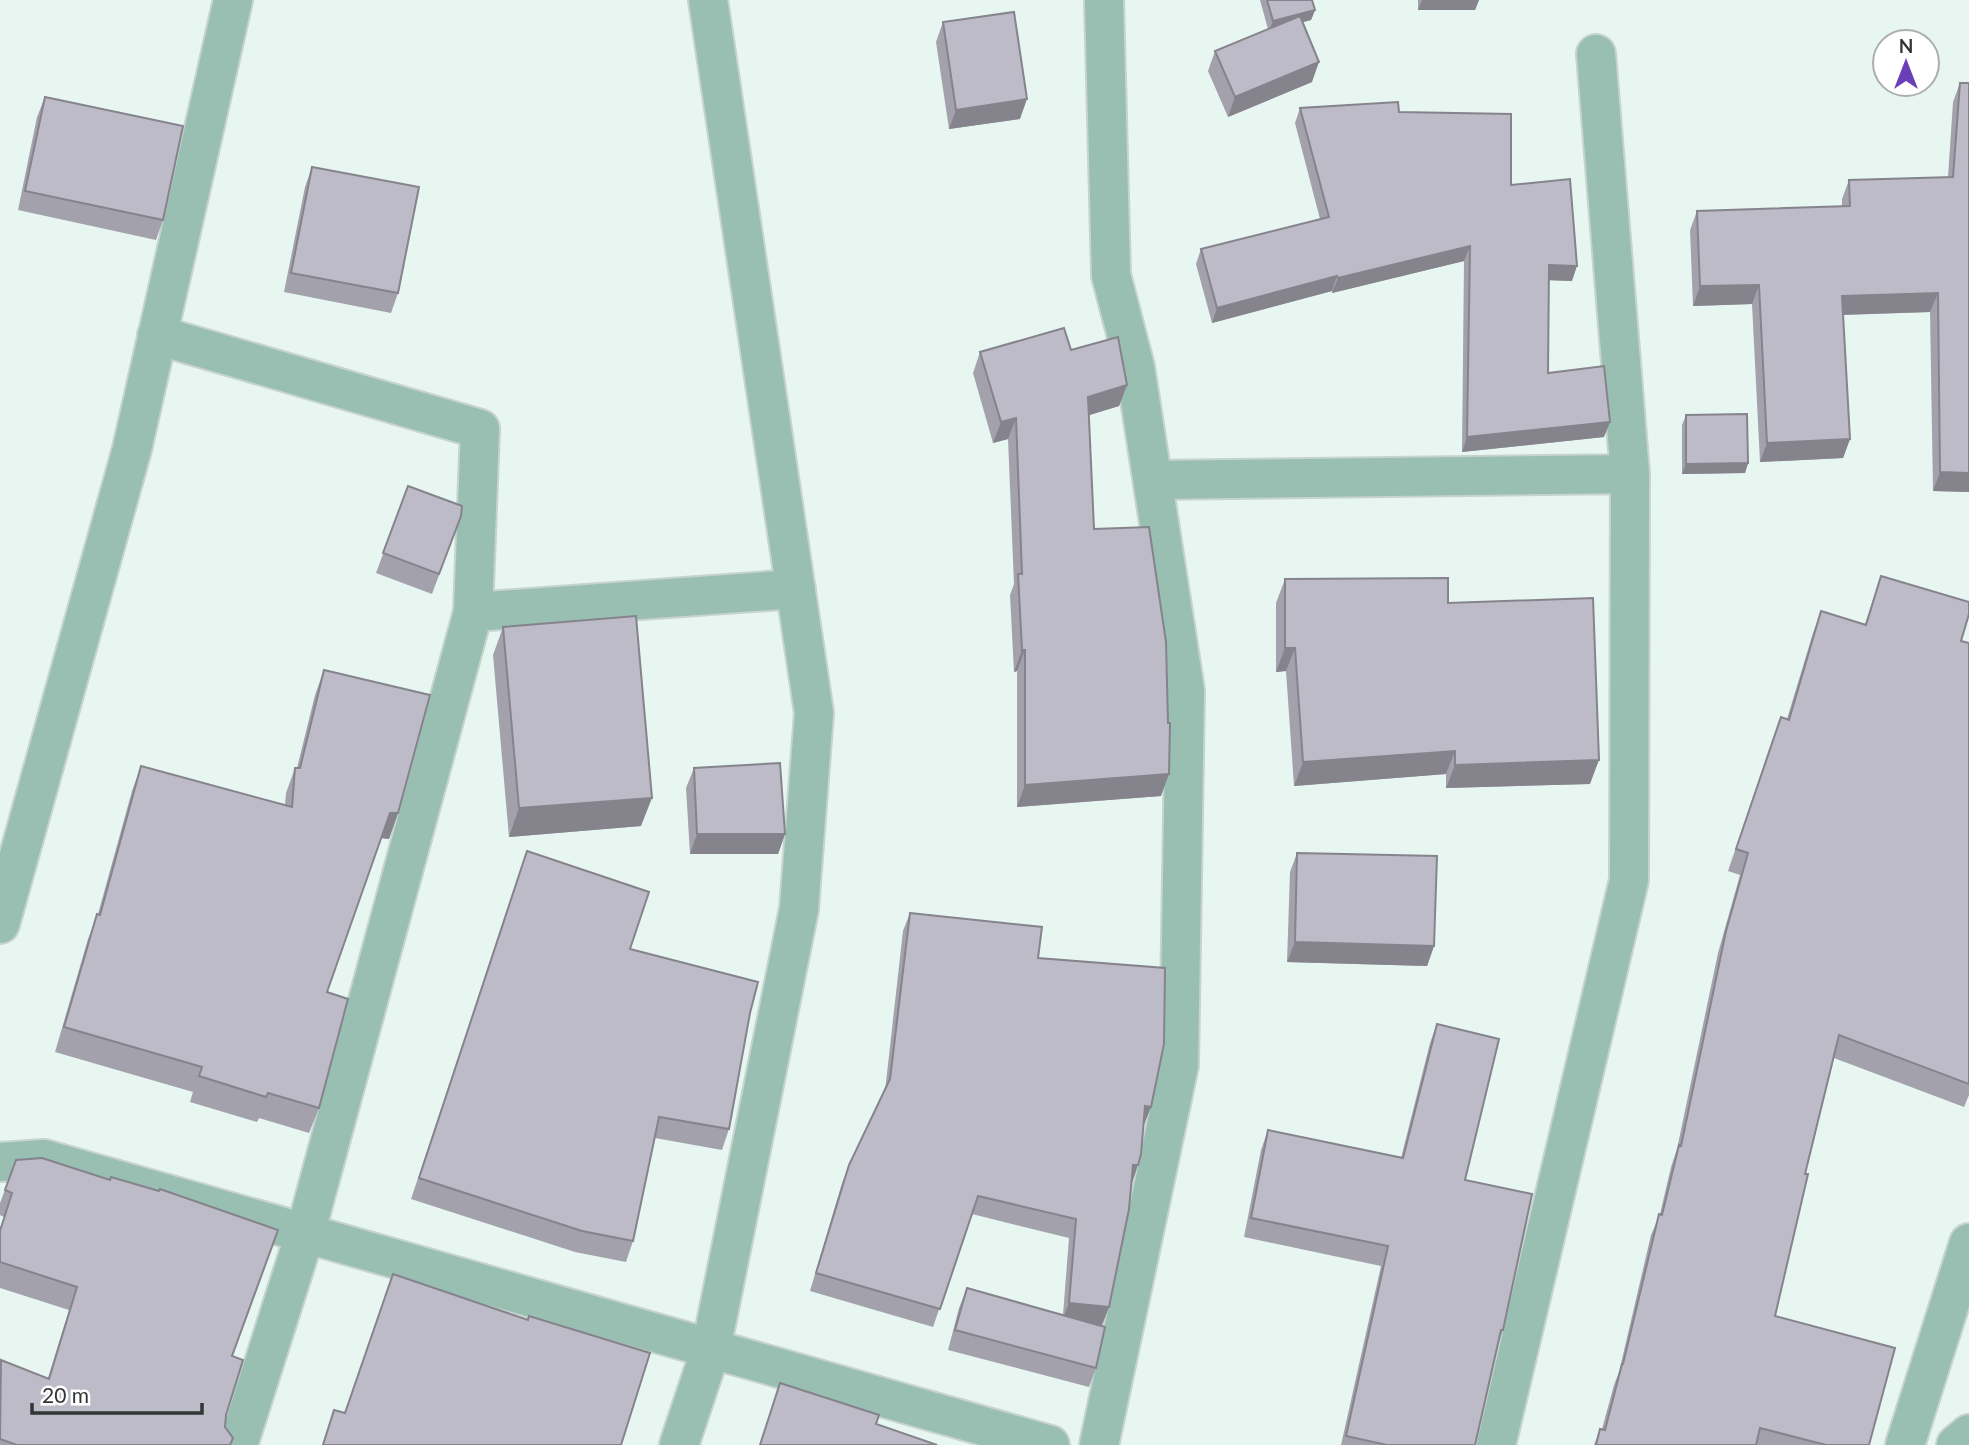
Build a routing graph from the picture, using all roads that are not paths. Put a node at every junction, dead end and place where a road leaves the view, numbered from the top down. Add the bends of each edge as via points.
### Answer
1 (233, 0) edge
2 (708, 0) edge
3 (1104, 0) edge
4 (1596, 54) dead end
5 (157, 335) junction
6 (1630, 474) junction
7 (1153, 480) junction
8 (796, 589) junction
9 (473, 612) junction
10 (0, 924) edge
11 (0, 1162) edge
12 (305, 1234) junction
13 (1969, 1243) edge
14 (711, 1349) junction
15 (1969, 1434) edge
16 (238, 1445) edge
17 (679, 1445) edge
18 (1050, 1445) edge
19 (1098, 1445) edge
20 (1496, 1445) edge
21 (1905, 1445) edge
22 (1956, 1445) edge

1 - 5 street
2 - 8 street
3 - 7 street via 1111,275 1135,367
4 - 6 street
5 - 9 street via 480,429
5 - 10 street via 132,449
6 - 7 street
6 - 20 street via 1629,880
7 - 19 street via 1185,691 1179,1065
8 - 9 street
8 - 14 street via 814,713 799,909
9 - 12 street
11 - 12 street via 44,1159
12 - 14 street
12 - 16 street
13 - 21 street
14 - 17 street
14 - 18 street
15 - 22 street

